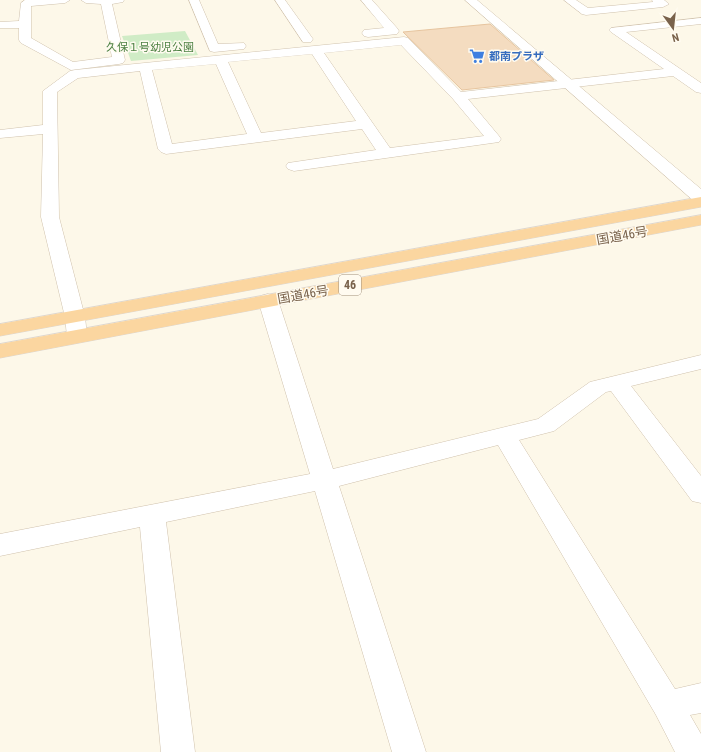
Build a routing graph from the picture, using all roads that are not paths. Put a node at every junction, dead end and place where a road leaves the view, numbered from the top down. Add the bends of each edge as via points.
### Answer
1 (65, 0) edge
2 (86, 0) edge
3 (120, 0) edge
4 (194, 0) edge
5 (280, 0) edge
6 (366, 0) edge
7 (470, 0) edge
8 (569, 0) edge
9 (657, 0) edge
10 (106, 1) junction
11 (26, 2) edge
12 (701, 21) edge
13 (25, 24) junction
14 (683, 24) junction
15 (0, 25) edge
16 (701, 35) edge
17 (312, 45) junction
18 (221, 60) junction
19 (146, 68) junction
20 (674, 72) junction
21 (568, 84) junction
22 (701, 89) edge
23 (458, 96) junction
24 (366, 124) junction
25 (50, 129) junction
26 (0, 134) edge
27 (256, 138) junction
28 (386, 154) junction
29 (294, 166) dead end
30 (701, 198) edge
31 (701, 202) edge
32 (701, 220) edge
33 (268, 300) junction
34 (75, 317) junction
35 (0, 330) edge
36 (77, 336) junction
37 (0, 350) edge
38 (701, 362) edge
39 (616, 382) junction
40 (504, 435) junction
41 (325, 480) junction
42 (701, 494) edge
43 (152, 515) junction
44 (0, 545) edge
45 (701, 698) edge
46 (667, 705) junction
47 (178, 752) edge
48 (409, 752) edge
49 (693, 752) edge

1 - 11 street
2 - 10 street
3 - 10 street
4 - 17 street via 214,48
5 - 17 street
6 - 17 street via 393,31
7 - 21 street
8 - 9 street via 586,12 663,4
10 - 13 street via 119,60 71,66 25,40
11 - 13 street
12 - 14 street
13 - 15 street
14 - 16 street
14 - 20 street via 615,30
17 - 18 street
17 - 23 street via 404,41
17 - 24 street
18 - 19 street
18 - 27 street
19 - 25 street via 75,74 50,91
19 - 27 street via 166,149
20 - 21 street
20 - 22 street
21 - 23 street
21 - 30 street
23 - 28 street via 494,138
24 - 27 street
24 - 28 street
25 - 26 street
25 - 34 street via 50,217
28 - 29 street
31 - 34 highway, 国道46号 / 46
32 - 33 highway, 国道46号 / 46
33 - 36 highway, 国道46号 / 46
33 - 41 street
34 - 35 highway, 国道46号 / 46
34 - 36 street
36 - 37 highway, 国道46号 / 46
38 - 39 street
39 - 40 street via 598,387 546,425
39 - 42 street
40 - 41 street
40 - 46 street
41 - 43 street
41 - 48 street
43 - 44 street
43 - 47 street
45 - 46 street
46 - 49 street

